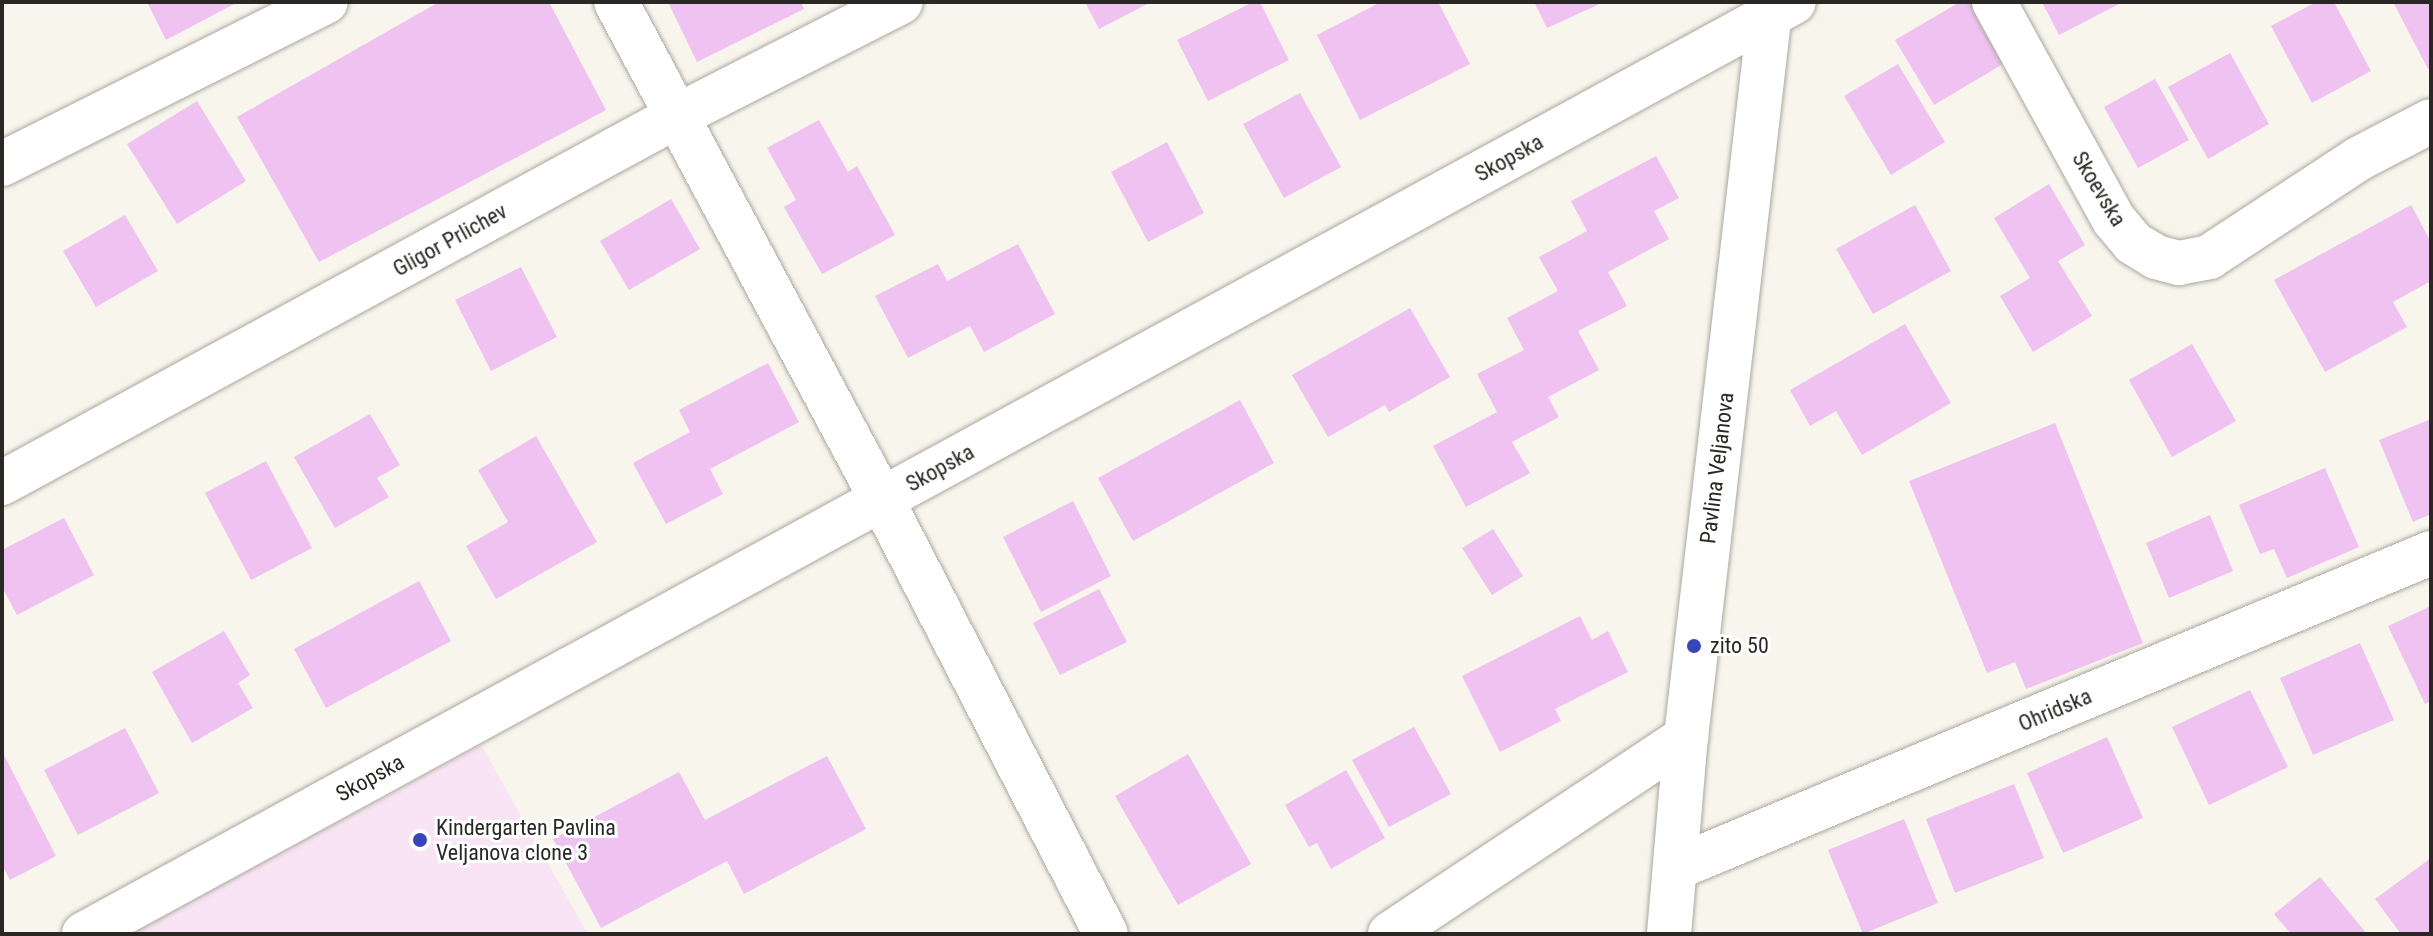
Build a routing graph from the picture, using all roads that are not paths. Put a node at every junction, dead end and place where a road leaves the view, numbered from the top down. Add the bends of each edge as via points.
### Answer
1 (326, 2) edge
2 (616, 2) edge
3 (901, 2) edge
4 (1994, 2) edge
5 (1778, 7) edge
6 (677, 116) junction
7 (2431, 121) edge
8 (2, 164) edge
9 (2, 483) edge
10 (882, 500) junction
11 (2431, 553) edge
12 (1686, 737) junction
13 (1678, 867) junction
14 (84, 934) edge
15 (1106, 934) edge
16 (1390, 934) edge
17 (1669, 934) edge

1 - 8 street
2 - 6 street
3 - 6 street, Gligor Prlichev
4 - 7 street, Skoevska via 2114,220 2133,243 2156,257 2179,263 2209,257 2358,159
5 - 10 street, Skopska
5 - 12 street, Pavlina Veljanova
6 - 9 street, Gligor Prlichev
6 - 10 street
10 - 14 street, Skopska
10 - 15 street
11 - 13 street, Ohridska
12 - 13 street, Pavlina Veljanova
12 - 16 street
13 - 17 street, Pavlina Veljanova

